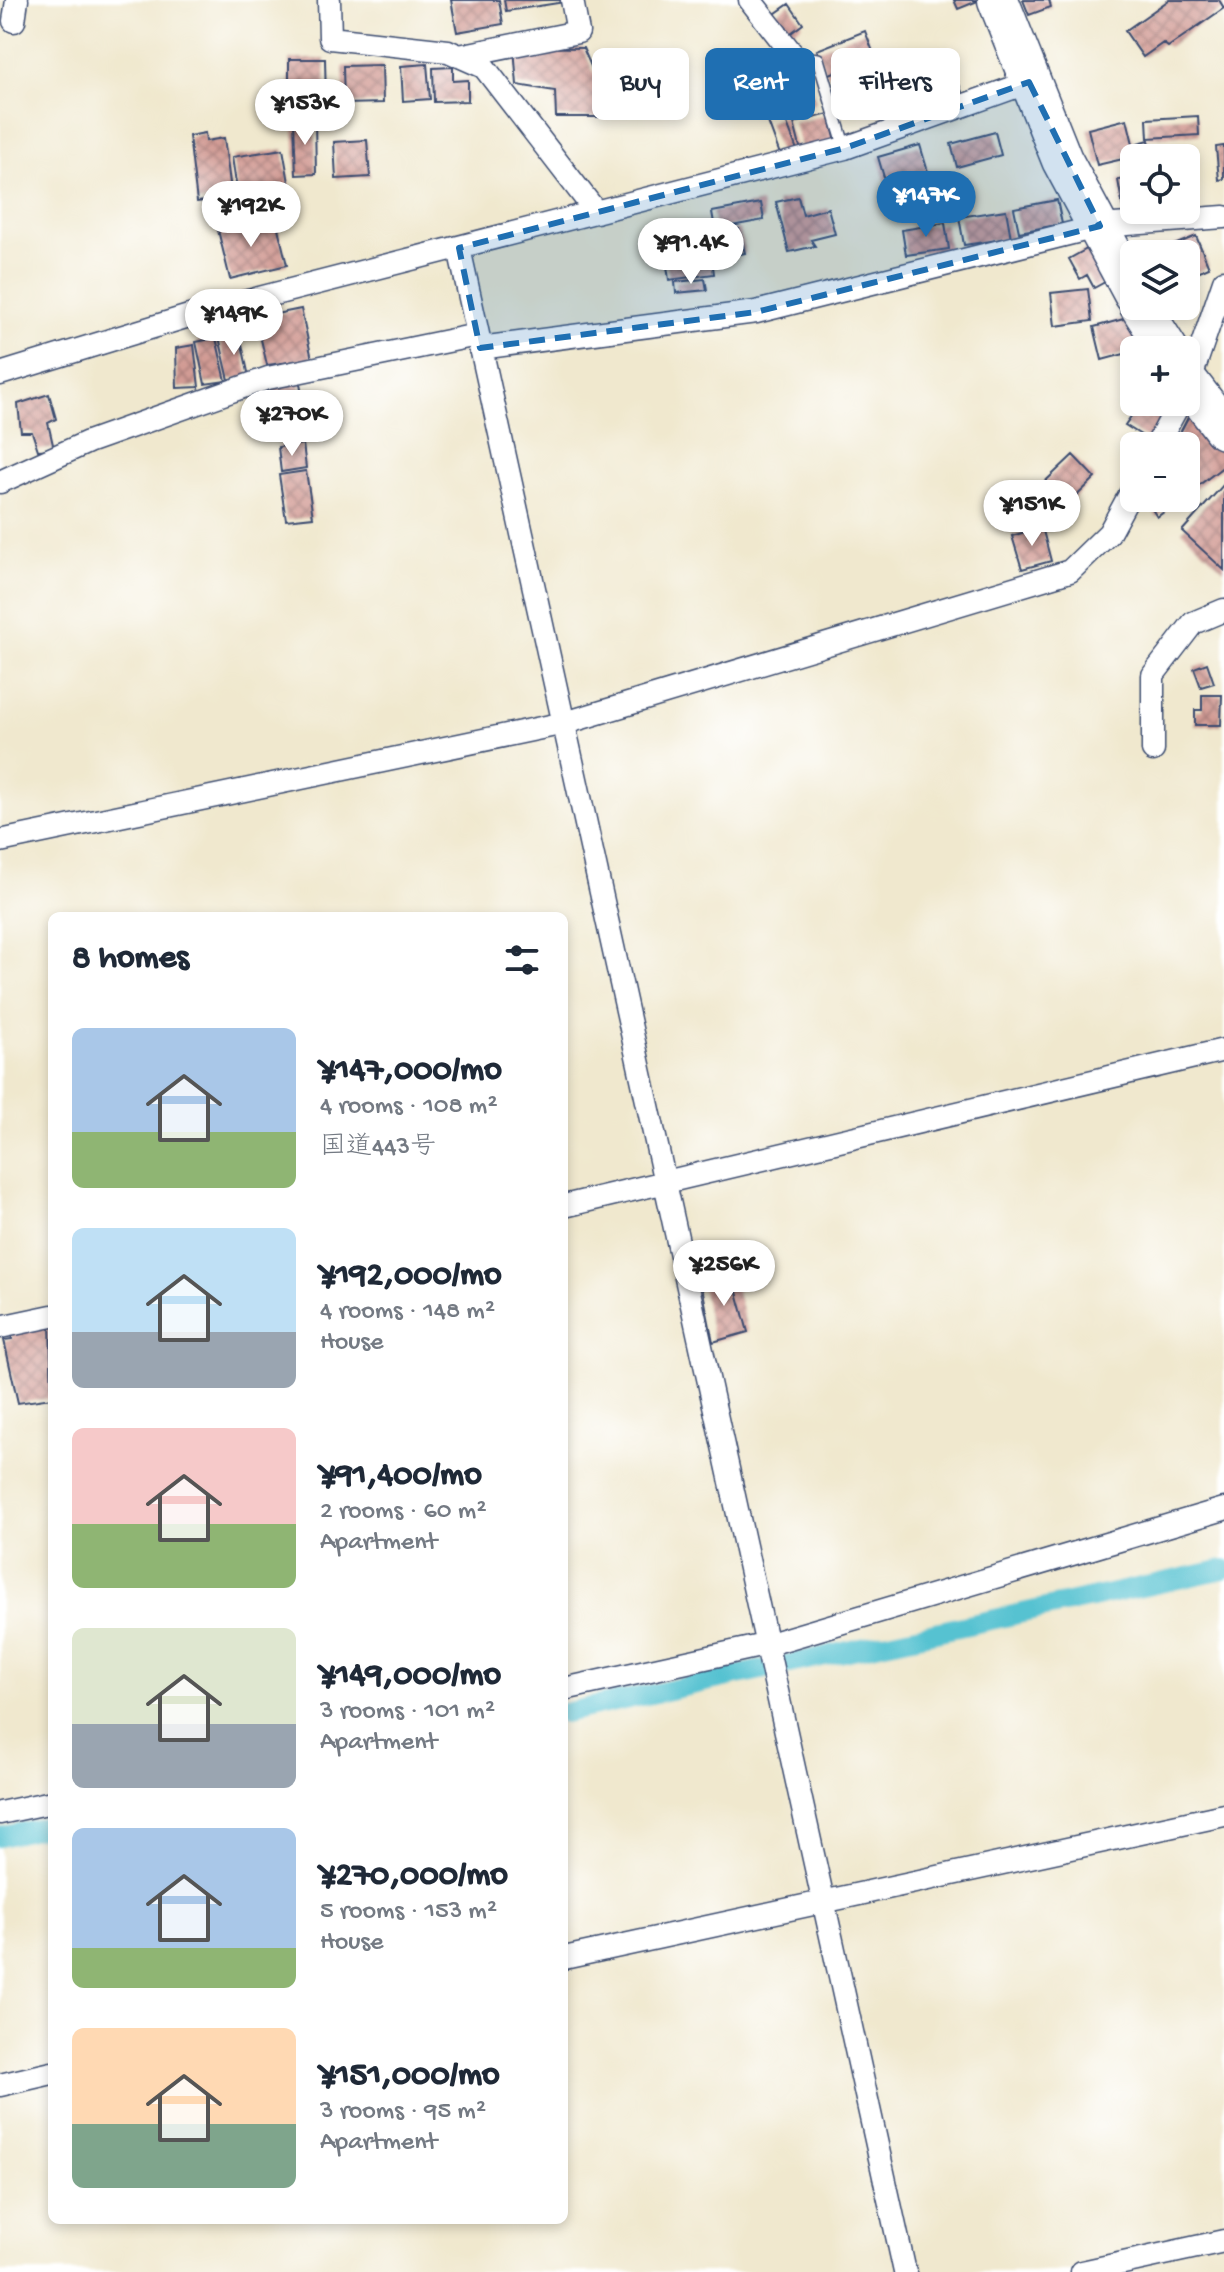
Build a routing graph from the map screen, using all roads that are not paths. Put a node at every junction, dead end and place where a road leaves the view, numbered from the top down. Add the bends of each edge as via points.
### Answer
1 (329, 0) edge
2 (572, 0) edge
3 (750, 0) edge
4 (998, 0) edge
5 (788, 48) edge
6 (459, 56) junction
7 (815, 59) edge
8 (1029, 82) junction
9 (845, 148) junction
10 (596, 212) junction
11 (1224, 217) edge
12 (1100, 226) junction
13 (459, 248) junction
14 (1120, 266) edge
15 (1224, 281) edge
16 (478, 342) junction
17 (1200, 347) edge
18 (0, 374) edge
19 (1200, 404) edge
20 (1224, 429) edge
21 (0, 482) edge
22 (1120, 512) edge
23 (1224, 610) edge
24 (565, 723) junction
25 (1153, 750) dead end
26 (0, 841) edge
27 (1224, 1050) edge
28 (666, 1184) junction
29 (568, 1205) edge
30 (48, 1317) edge
31 (0, 1327) edge
32 (1224, 1509) edge
33 (769, 1644) junction
34 (568, 1688) edge
35 (48, 1803) edge
36 (0, 1813) edge
37 (1224, 1815) edge
38 (825, 1899) junction
39 (568, 1957) edge
40 (48, 2074) edge
41 (0, 2085) edge
42 (1224, 2241) edge
43 (905, 2272) edge
44 (1082, 2272) edge

1 - 6 street via 330,38
2 - 6 street via 578,32
3 - 5 street
4 - 8 highway
6 - 10 street via 484,67
7 - 9 lane
8 - 9 street
8 - 12 highway via 1062,160
9 - 10 street
10 - 13 street
11 - 12 street
12 - 14 highway
12 - 16 street via 756,312
13 - 16 street
13 - 18 street via 189,316
15 - 17 street
16 - 21 street via 268,378 88,442
16 - 24 street
19 - 20 highway
22 - 24 street via 1109,533 1070,571
23 - 25 street via 1193,623 1153,675
24 - 26 street
24 - 28 street
27 - 28 street
28 - 29 street
28 - 33 street
30 - 31 street
32 - 33 street
33 - 34 street
33 - 38 street
35 - 36 street
37 - 38 street
38 - 39 street
38 - 43 street
40 - 41 street
42 - 44 street

